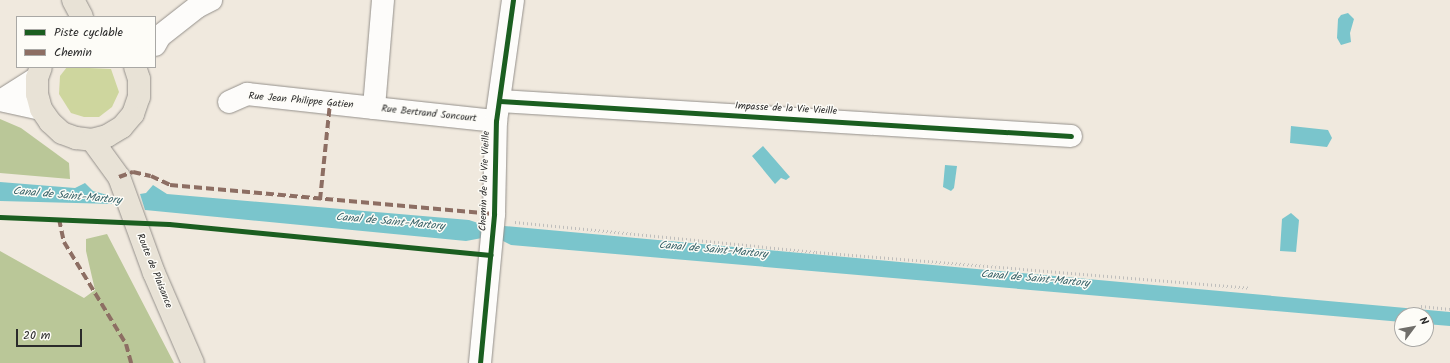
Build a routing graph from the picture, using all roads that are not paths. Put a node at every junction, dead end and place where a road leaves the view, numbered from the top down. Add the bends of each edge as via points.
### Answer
1 (71, 0) edge
2 (211, 0) edge
3 (383, 0) edge
4 (513, 0) edge
5 (67, 16) edge
6 (81, 16) edge
7 (157, 40) edge
8 (138, 69) edge
9 (39, 73) edge
10 (1, 100) edge
11 (229, 102) dead end
12 (374, 108) junction
13 (41, 109) junction
14 (498, 111) junction
15 (116, 131) junction
16 (1071, 136) dead end
17 (92, 140) junction
18 (121, 183) junction
19 (193, 363) edge
20 (480, 363) edge

1 - 5 main road
1 - 6 main road
2 - 7 street via 197,7
3 - 12 street, Rue Bertrand Soncourt
4 - 14 street, Chemin de la Vie Vieille
8 - 15 main road via 139,97 133,114
9 - 10 street
9 - 13 main road via 37,94
10 - 13 street
11 - 12 street, Rue Jean Philippe Gatien via 247,94
12 - 14 street, Rue Bertrand Soncourt
13 - 17 main road via 62,133
14 - 16 street, Impasse de la Vie Vieille
14 - 20 street, Chemin de la Vie Vieille via 493,226
15 - 17 main road
15 - 18 main road, Route de Plaisance
17 - 18 main road, Route de Plaisance
18 - 19 main road, Route de Plaisance

